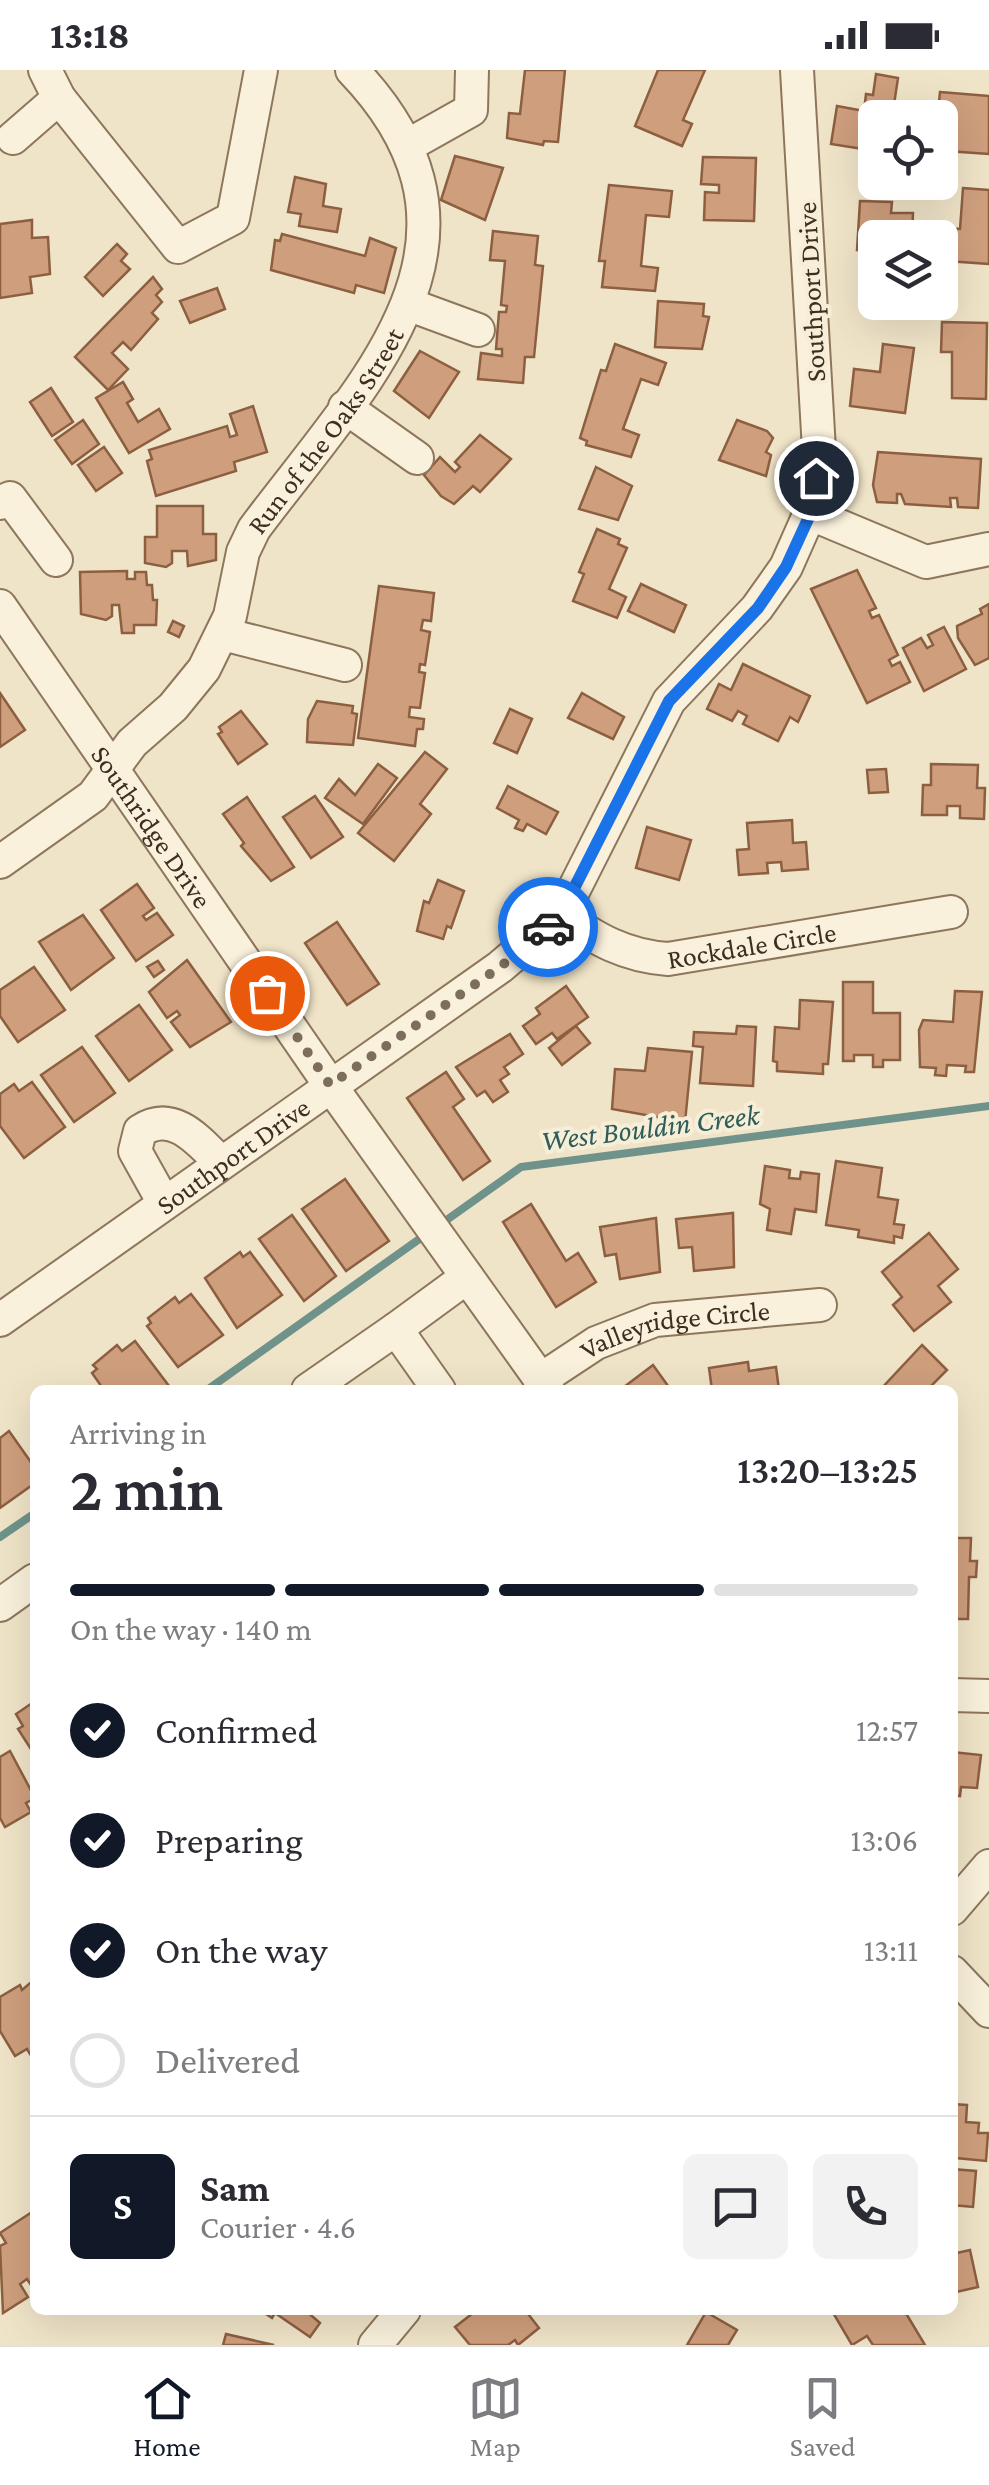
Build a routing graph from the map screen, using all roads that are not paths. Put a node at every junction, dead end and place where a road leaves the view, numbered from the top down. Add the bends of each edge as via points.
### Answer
1 (261, 70) edge
2 (352, 70) edge
3 (472, 70) edge
4 (796, 70) edge
5 (52, 84) edge
6 (13, 138) dead end
7 (407, 146) junction
8 (410, 306) junction
9 (478, 330) dead end
10 (344, 406) junction
11 (417, 458) dead end
12 (0, 503) edge
13 (810, 514) junction
14 (989, 550) edge
15 (56, 560) dead end
16 (0, 606) edge
17 (223, 634) junction
18 (345, 664) dead end
19 (114, 769) junction
20 (0, 862) edge
21 (951, 912) dead end
22 (561, 914) junction
23 (330, 1085) junction
24 (220, 1163) junction
25 (164, 1204) junction
26 (467, 1277) junction
27 (820, 1305) dead end
28 (0, 1320) edge
29 (396, 1329) junction
30 (315, 1385) edge
31 (435, 1385) edge
32 (544, 1385) edge
33 (30, 1584) edge
34 (0, 1605) edge
35 (958, 1694) edge
36 (989, 1696) edge
37 (989, 1866) edge
38 (958, 1902) edge
39 (958, 1978) edge
40 (989, 2011) edge
41 (400, 2315) edge
42 (374, 2345) edge

1 - 5 street via 234,218 178,247
2 - 7 street, Run of the Oaks Street
3 - 7 street via 471,110
4 - 13 street, Southport Drive via 820,450
5 - 6 street
7 - 8 street, Run of the Oaks Street via 423,210
8 - 9 street
8 - 10 street, Run of the Oaks Street via 394,340
10 - 11 street
10 - 17 street, Run of the Oaks Street via 254,529
12 - 15 street via 10,498
13 - 14 street via 926,562
13 - 22 street, Southport Drive via 802,539 758,608 669,701
16 - 19 street, Southridge Drive
17 - 18 street
17 - 19 street, Run of the Oaks Street via 189,688
19 - 20 street via 93,796
19 - 23 street, Southridge Drive
21 - 22 street, Rockdale Circle via 668,959 602,942
22 - 23 street, Southport Drive via 500,967
23 - 24 street, Southport Drive
23 - 26 street, Southridge Drive
24 - 25 street, Southport Drive
24 - 25 street via 173,1124 140,1131 135,1151
25 - 28 street, Southport Drive
26 - 29 street
26 - 32 street, Southridge Drive
27 - 32 street, Valleyridge Circle via 655,1320 596,1343
29 - 30 street
29 - 31 street
33 - 34 street
35 - 36 street
37 - 38 street
39 - 40 street
41 - 42 street

